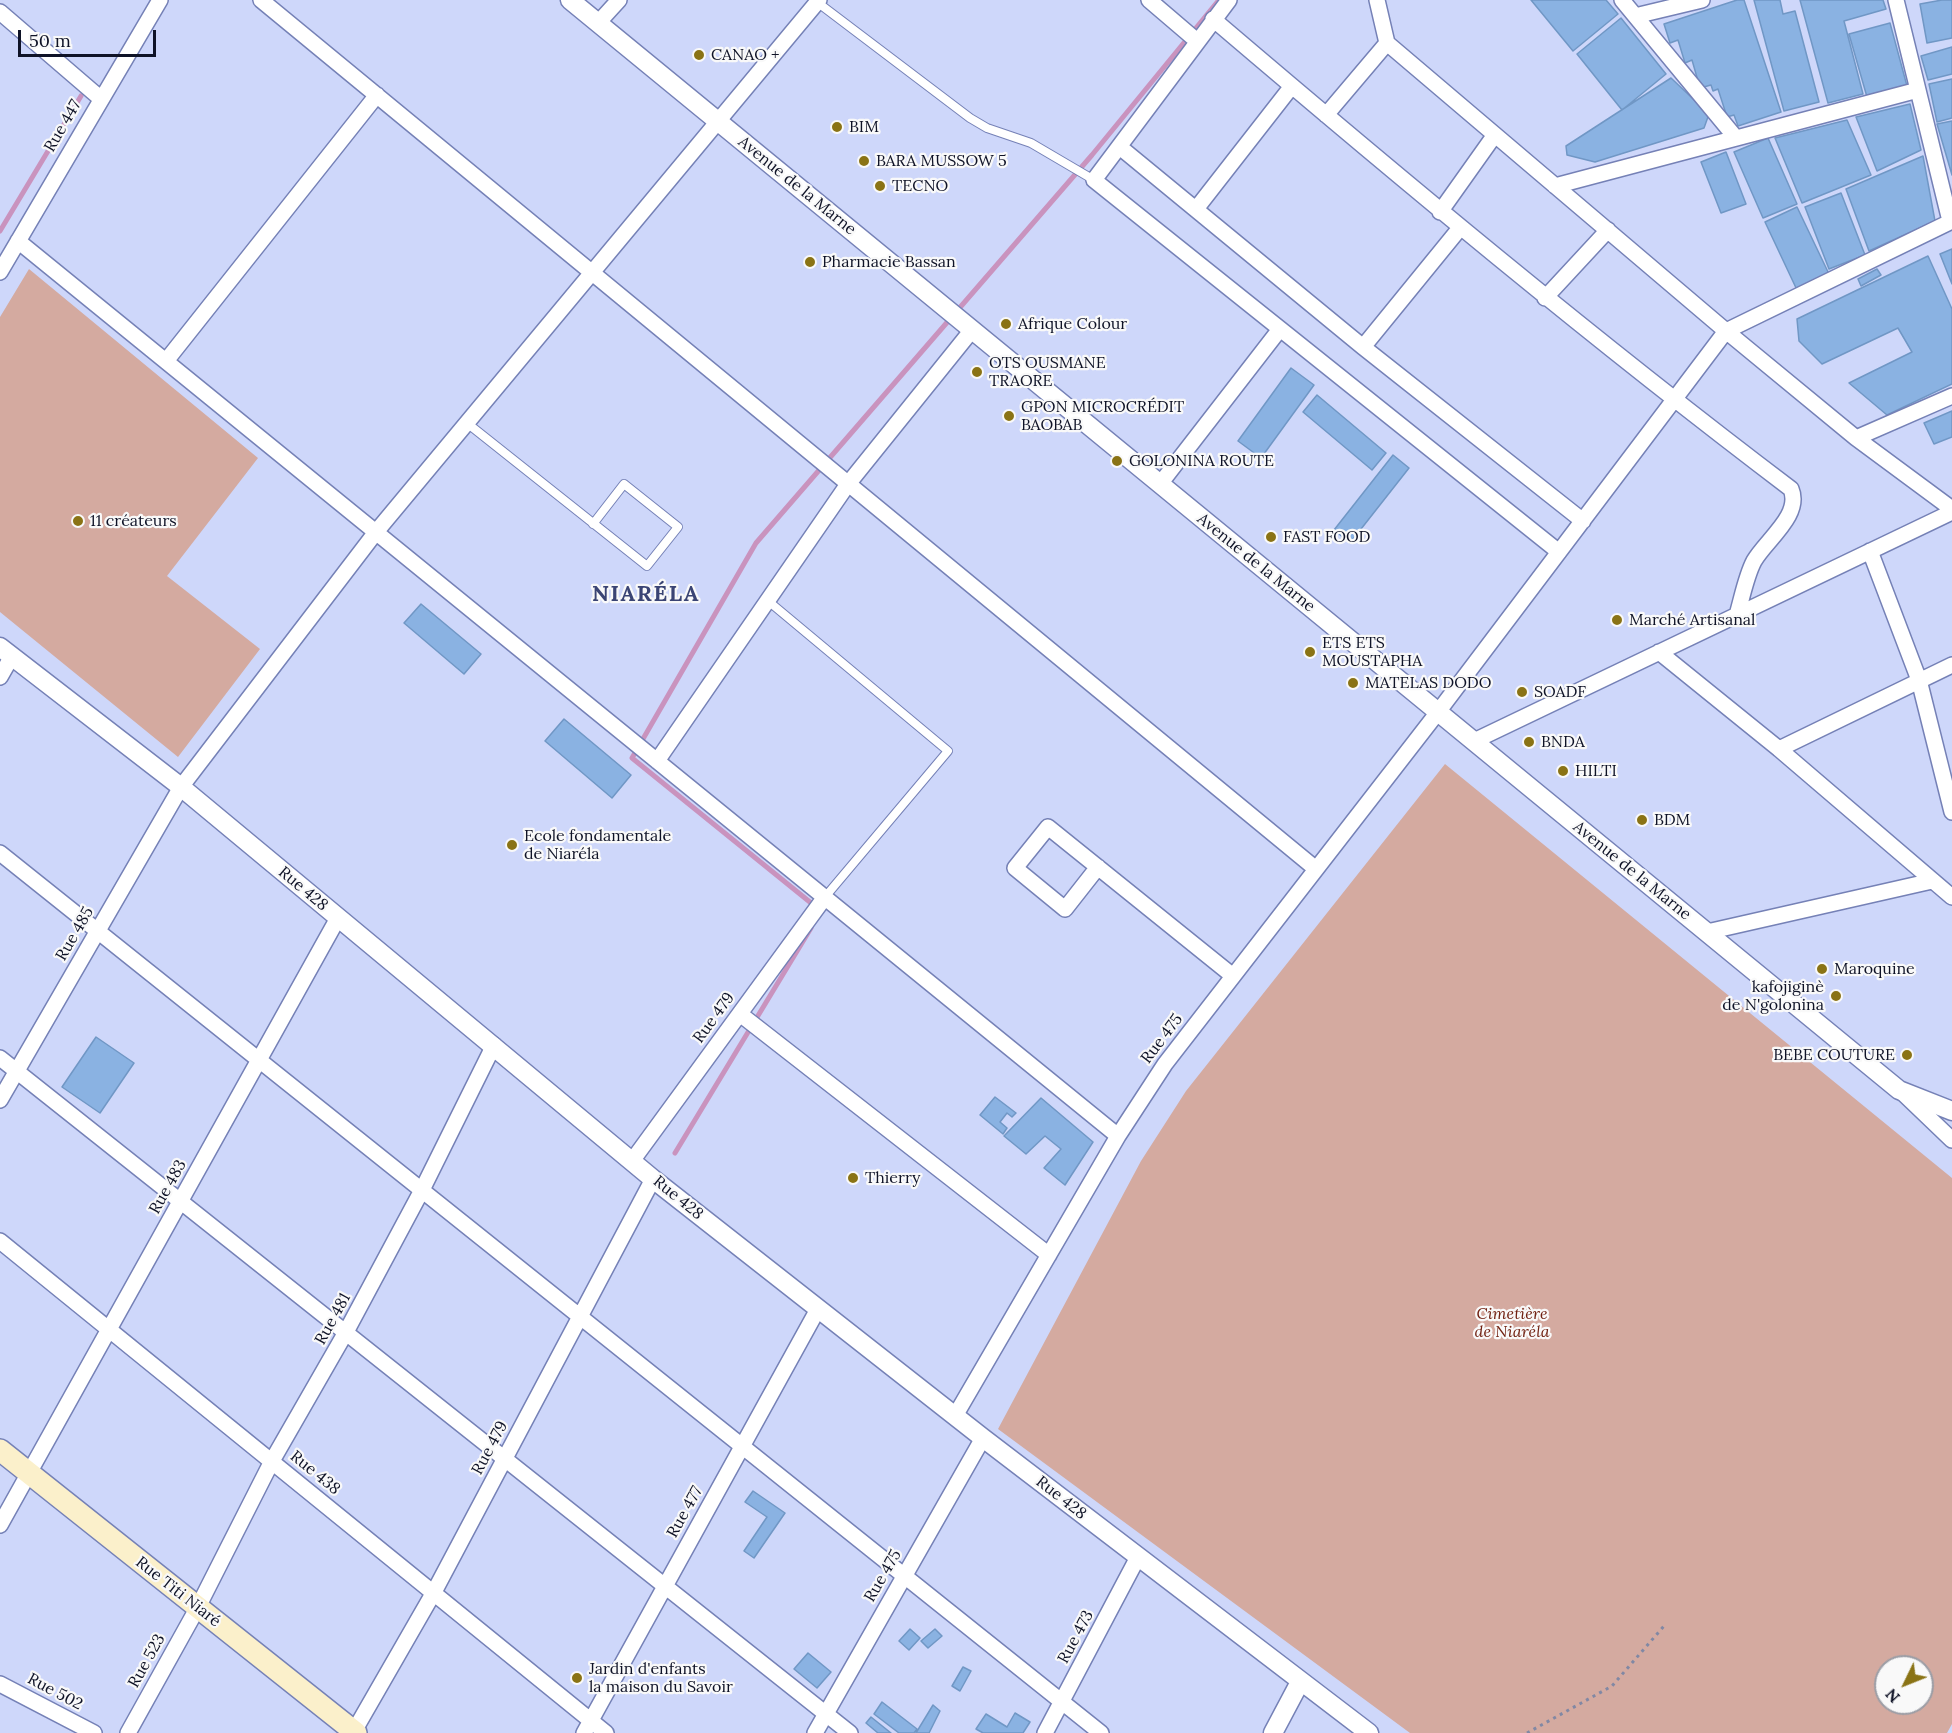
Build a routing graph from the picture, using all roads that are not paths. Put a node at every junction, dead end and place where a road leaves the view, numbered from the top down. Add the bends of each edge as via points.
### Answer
1 (160, 0) edge
2 (261, 0) edge
3 (570, 0) edge
4 (619, 0) edge
5 (1149, 0) edge
6 (1229, 0) edge
7 (1377, 0) edge
8 (1622, 0) edge
9 (1702, 0) edge
10 (1896, 0) edge
11 (818, 1) edge
12 (0, 12) edge
13 (1635, 16) junction
14 (1213, 19) junction
15 (598, 23) junction
16 (1197, 41) junction
17 (1388, 43) junction
18 (1292, 87) junction
19 (1918, 90) junction
20 (377, 95) junction
21 (100, 98) junction
22 (1326, 115) junction
23 (718, 121) junction
24 (1494, 136) junction
25 (1736, 138) junction
26 (1121, 148) junction
27 (1094, 180) junction
28 (1555, 186) junction
29 (1196, 209) junction
30 (1440, 212) junction
31 (1951, 221) edge
32 (1460, 228) junction
33 (1608, 230) junction
34 (18, 241) junction
35 (0, 272) edge
36 (592, 273) junction
37 (1545, 298) junction
38 (1280, 329) junction
39 (972, 330) junction
40 (1726, 331) junction
41 (1363, 348) junction
42 (166, 361) junction
43 (1952, 396) edge
44 (1674, 400) junction
45 (467, 423) junction
46 (1856, 438) junction
47 (848, 484) junction
48 (1160, 484) junction
49 (1952, 510) edge
50 (1583, 521) junction
51 (593, 524) junction
52 (376, 532) junction
53 (1870, 551) junction
54 (1559, 552) junction
55 (767, 600) junction
56 (1737, 615) junction
57 (6, 651) edge
58 (1659, 652) junction
59 (1952, 665) edge
60 (0, 677) edge
61 (1919, 680) junction
62 (1438, 712) junction
63 (1474, 741) junction
64 (1779, 748) junction
65 (657, 760) junction
66 (181, 787) junction
67 (1952, 812) edge
68 (0, 853) edge
69 (1098, 867) junction
70 (1316, 869) junction
71 (1932, 881) junction
72 (825, 897) junction
73 (1952, 897) edge
74 (338, 918) junction
75 (98, 931) junction
76 (1707, 932) junction
77 (1233, 976) junction
78 (740, 1014) junction
79 (494, 1045) junction
80 (0, 1058) edge
81 (259, 1060) junction
82 (17, 1071) junction
83 (1899, 1090) junction
84 (0, 1100) edge
85 (1952, 1111) edge
86 (1118, 1136) junction
87 (1952, 1140) edge
88 (632, 1161) junction
89 (653, 1179) junction
90 (422, 1190) junction
91 (180, 1201) junction
92 (0, 1241) edge
93 (1049, 1255) junction
94 (818, 1309) junction
95 (580, 1316) junction
96 (108, 1330) junction
97 (346, 1332) junction
98 (955, 1416) junction
99 (983, 1438) junction
100 (743, 1445) junction
101 (0, 1450) edge
102 (505, 1458) junction
103 (272, 1461) junction
104 (28, 1473) junction
105 (0, 1525) edge
106 (1138, 1557) junction
107 (905, 1575) junction
108 (666, 1585) junction
109 (434, 1592) junction
110 (198, 1607) junction
111 (1300, 1682) junction
112 (0, 1684) edge
113 (1062, 1701) junction
114 (826, 1714) junction
115 (587, 1727) edge
116 (354, 1732) edge
117 (94, 1733) edge
118 (128, 1733) edge
119 (606, 1733) edge
120 (815, 1733) edge
121 (850, 1733) edge
122 (1045, 1733) edge
123 (1101, 1733) edge
124 (1273, 1733) edge
125 (1369, 1733) edge

1 - 21 street, Rue 447
2 - 20 street
3 - 15 street, Avenue de la Marne
4 - 15 street
5 - 16 street
6 - 14 street
7 - 17 street
8 - 13 street
9 - 13 street
10 - 19 street
11 - 23 street, Rue 485
11 - 27 lane via 970,118 1031,143
12 - 21 street
13 - 25 street
14 - 16 street
14 - 18 street
15 - 23 street, Avenue de la Marne
16 - 26 street
17 - 22 street
17 - 24 street
18 - 22 street
18 - 29 street
19 - 25 street
19 - 31 street
20 - 36 street
20 - 42 street
21 - 34 street, Rue 447
22 - 30 street
23 - 36 street, Rue 485
23 - 39 street, Avenue de la Marne
24 - 28 street
24 - 30 street
25 - 28 street
26 - 27 street
26 - 29 street
27 - 38 street
28 - 33 street
29 - 41 street
30 - 32 street
31 - 40 street
32 - 37 street
32 - 41 street
33 - 37 street
33 - 40 street
34 - 35 street, Rue 447
34 - 42 street
36 - 45 street, Rue 485
36 - 47 street
37 - 44 street
38 - 48 street
38 - 54 street
39 - 47 street
39 - 48 street, Avenue de la Marne
40 - 44 street, Rue 475
40 - 46 street
41 - 50 street
42 - 52 street
43 - 46 street
44 - 50 street, Rue 475
44 - 56 street via 1791,489 1795,499 1792,509 1753,562
45 - 51 lane
45 - 52 street, Rue 485
46 - 49 street
47 - 55 street
47 - 70 street
48 - 62 street, Avenue de la Marne
49 - 53 street
50 - 54 street, Rue 475
51 - 51 lane via 647,566 678,527 624,484
52 - 65 street
52 - 66 street, Rue 485
53 - 56 street
53 - 61 street
54 - 62 street, Rue 475
55 - 65 street
55 - 72 lane via 948,751
56 - 58 street
57 - 60 street
57 - 66 street, Rue 428
58 - 63 street
58 - 64 street
59 - 61 street
61 - 64 street
61 - 67 street
62 - 63 street, Avenue de la Marne
62 - 70 street, Rue 475
63 - 76 street, Avenue de la Marne
64 - 71 street
65 - 72 street
66 - 74 street, Rue 428
66 - 75 street, Rue 485
68 - 75 street
69 - 69 street via 1065,909 1015,868 1048,827
69 - 77 street
70 - 77 street, Rue 475
71 - 73 street
71 - 76 street
72 - 78 street, Rue 479
72 - 86 street
74 - 79 street, Rue 428
74 - 81 street, Rue 483
75 - 81 street
75 - 82 street, Rue 485
76 - 83 street, Avenue de la Marne
77 - 86 street, Rue 475 via 1165,1064
78 - 88 street, Rue 479
78 - 93 street
79 - 88 street, Rue 428
79 - 90 street, Rue 481
80 - 82 street
81 - 90 street
81 - 91 street, Rue 483
82 - 84 street, Rue 485
82 - 91 street
83 - 85 street, Avenue de la Marne
83 - 87 street
86 - 93 street, Rue 475
88 - 89 street, Rue 428
89 - 94 street, Rue 428
89 - 95 street, Rue 479
90 - 95 street
90 - 97 street, Rue 481
91 - 96 street, Rue 483
91 - 97 street
92 - 96 street, Rue 438
93 - 98 street, Rue 475
94 - 98 street, Rue 428
94 - 100 street, Rue 477
95 - 100 street
95 - 102 street, Rue 479
96 - 103 street, Rue 438
96 - 104 street, Rue 483
97 - 102 street
97 - 103 street, Rue 481
98 - 99 street, Rue 428
99 - 106 street, Rue 428
99 - 107 street, Rue 475
100 - 107 street
100 - 108 street, Rue 477
101 - 104 main road, Rue Titi Niaré
102 - 108 street
102 - 109 street, Rue 479
103 - 109 street, Rue 438
103 - 110 street, Rue 481
104 - 105 street, Rue 483
104 - 110 main road, Rue Titi Niaré
106 - 111 street, Rue 428
106 - 113 street, Rue 473
107 - 113 street
107 - 114 street, Rue 475
108 - 114 street
108 - 115 street, Rue 477
109 - 115 street, Rue 438
109 - 116 street, Rue 479
110 - 116 main road, Rue Titi Niaré
110 - 118 street, Rue 523
111 - 124 street
111 - 125 street, Rue 428
112 - 117 street, Rue 502
113 - 122 street, Rue 473
113 - 123 street
114 - 120 street, Rue 475
114 - 121 street
115 - 119 street, Rue 438

